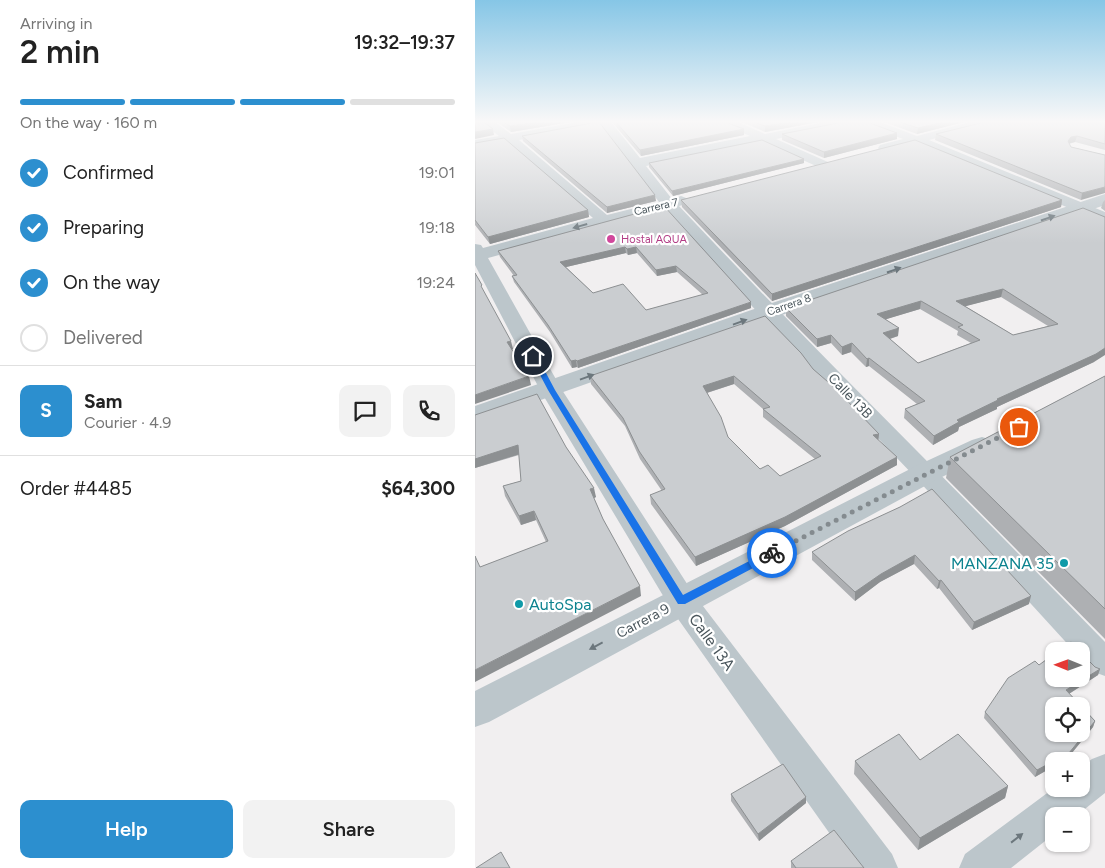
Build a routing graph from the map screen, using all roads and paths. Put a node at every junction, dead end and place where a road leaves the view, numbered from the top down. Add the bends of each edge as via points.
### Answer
1 (537, 163) edge
2 (638, 163) edge
3 (818, 163) edge
4 (832, 163) edge
5 (972, 163) edge
6 (823, 165) junction
7 (803, 170) edge
8 (697, 197) edge
9 (1105, 199) edge
10 (669, 205) junction
11 (1080, 207) junction
12 (1105, 218) edge
13 (604, 220) junction
14 (476, 253) edge
15 (768, 312) junction
16 (551, 390) junction
17 (475, 415) edge
18 (1011, 431) edge
19 (926, 473) junction
20 (682, 601) junction
21 (1105, 663) edge
22 (475, 710) edge
23 (1105, 771) edge
24 (878, 868) edge
25 (979, 868) edge

1 - 13 street
2 - 10 street, Calle 13B
3 - 6 street
4 - 6 street
5 - 11 street
6 - 7 street
8 - 10 street, Carrera 7
9 - 11 street, Carrera 8
10 - 13 street, Carrera 7
10 - 15 street, Calle 13B
11 - 12 street
15 -> 11 street, Carrera 8
13 -> 14 street, Carrera 7
14 - 16 street, Calle 13A
16 -> 15 street, Carrera 8
15 - 19 street, Calle 13B
16 - 17 street, Carrera 8
16 - 20 street, Calle 13A
18 - 19 street, Carrera 9
19 - 20 street, Carrera 9
19 - 21 street, Calle 13B
20 -> 22 street, Carrera 9
20 - 24 street, Calle 13A
25 -> 23 street

